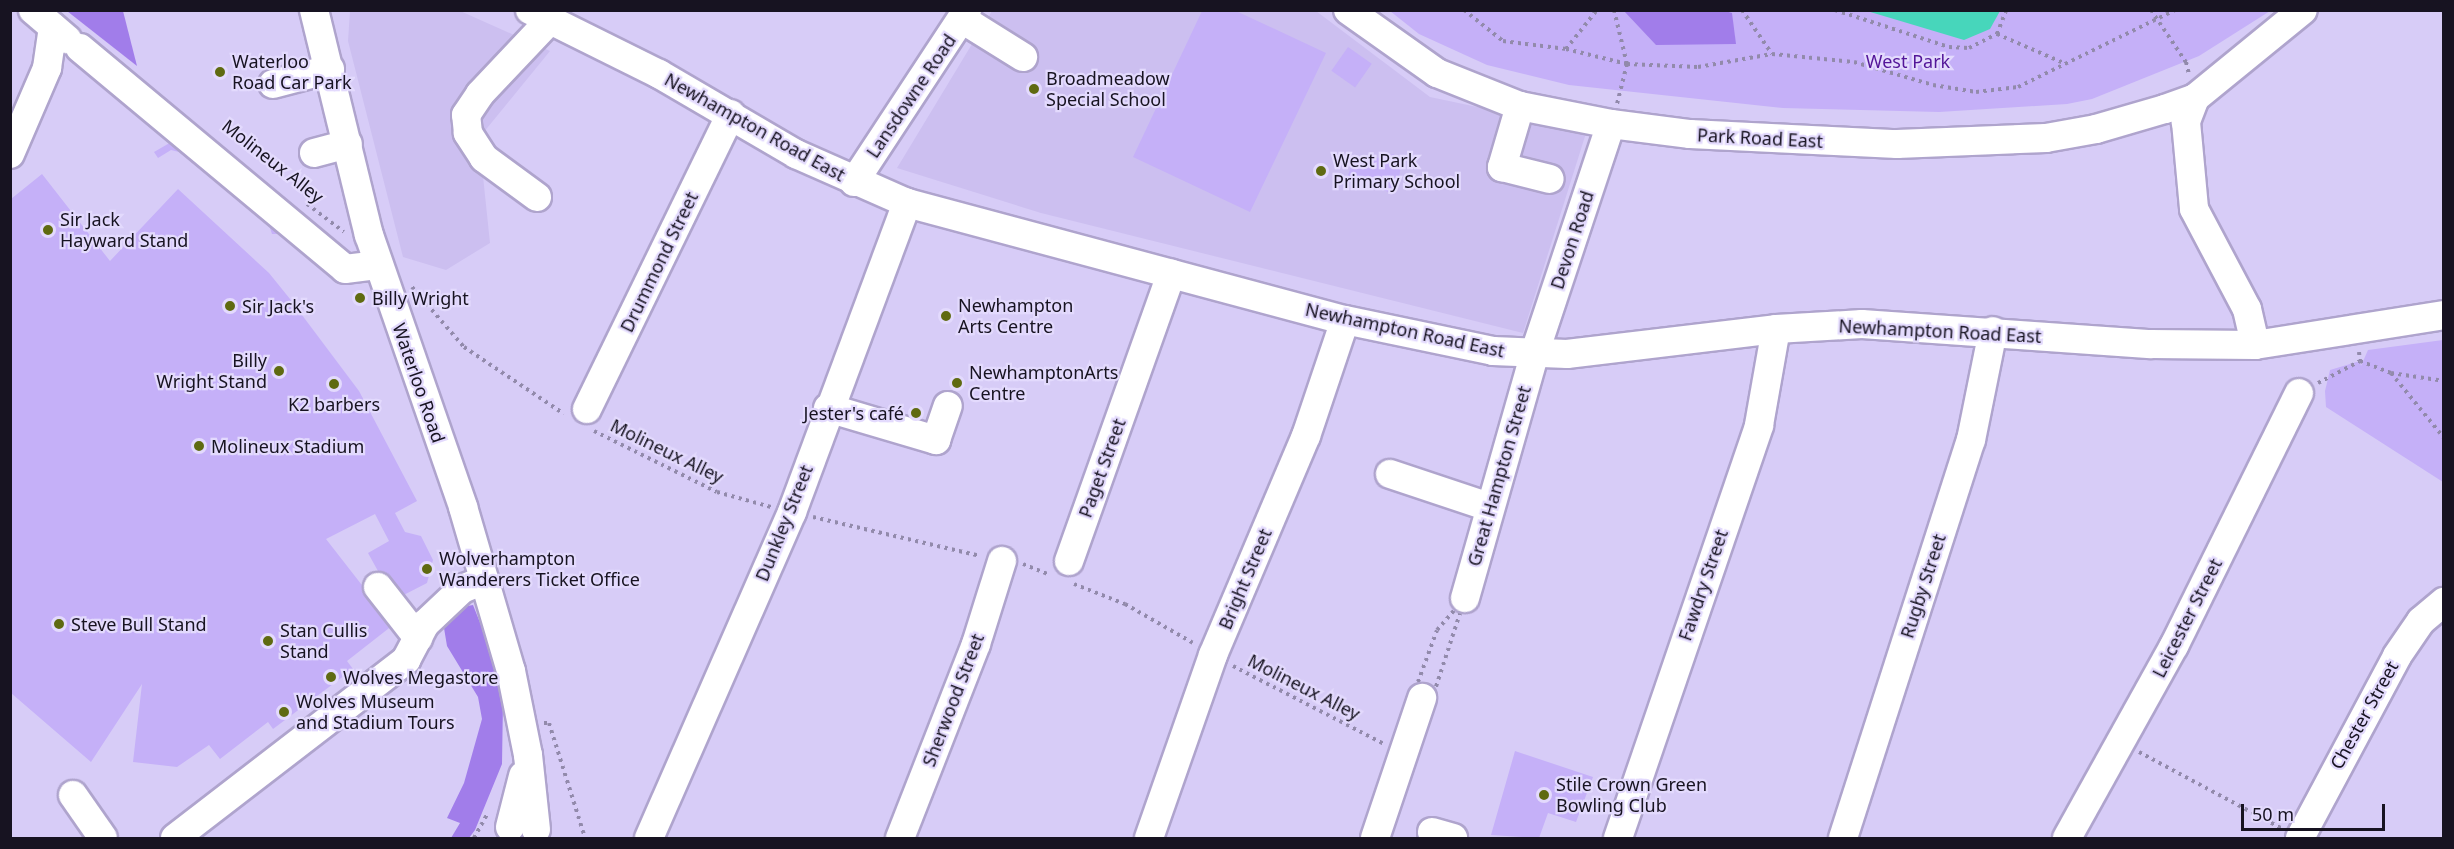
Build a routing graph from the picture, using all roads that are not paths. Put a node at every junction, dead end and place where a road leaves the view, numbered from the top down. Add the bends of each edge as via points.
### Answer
1 (314, 10) edge
2 (1348, 10) edge
3 (2303, 10) edge
4 (964, 15) edge
5 (556, 17) edge
6 (58, 32) edge
7 (1023, 57) dead end
8 (330, 69) junction
9 (273, 84) dead end
10 (2195, 98) junction
11 (1520, 106) junction
12 (731, 114) junction
13 (1611, 124) junction
14 (348, 144) junction
15 (314, 153) dead end
16 (10, 154) edge
17 (1550, 179) dead end
18 (854, 182) junction
19 (537, 197) dead end
20 (907, 203) junction
21 (379, 265) junction
22 (1171, 274) junction
23 (2444, 315) edge
24 (1345, 320) junction
25 (1776, 329) junction
26 (1994, 331) junction
27 (2255, 345) junction
28 (1534, 355) junction
29 (2299, 393) road end
30 (948, 406) dead end
31 (828, 408) junction
32 (583, 419) road end
33 (1390, 474) dead end
34 (1490, 507) junction
35 (1002, 561) road end
36 (1067, 574) road end
37 (484, 580) junction
38 (378, 587) dead end
39 (1465, 598) road end
40 (2444, 602) edge
41 (418, 638) junction
42 (1422, 698) road end
43 (73, 795) dead end
44 (521, 833) edge
45 (103, 838) edge
46 (175, 838) edge
47 (649, 838) edge
48 (900, 838) edge
49 (1149, 838) edge
50 (1375, 838) edge
51 (1618, 838) edge
52 (1844, 838) edge
53 (2067, 838) edge
54 (2300, 838) edge

1 - 8 street, Waterloo Road
2 - 11 street, Park Road East via 1437,73
3 - 10 street
4 - 7 street
4 - 18 street, Lansdowne Road
5 - 12 street, Newhampton Road East
5 - 19 street via 485,88 466,115 468,133 484,158
6 - 16 street
6 - 21 street via 345,269
8 - 9 street
8 - 14 street, Waterloo Road
10 - 13 street, Park Road East via 2096,129 1995,141 1813,142
10 - 27 street via 2186,122 2194,209 2247,309
11 - 13 street, Park Road East
11 - 17 street via 1502,167
12 - 18 street, Newhampton Road East via 795,154
12 - 32 street, Drummond Street
13 - 28 street, Devon Road
14 - 15 street
14 - 21 street, Waterloo Road
18 - 20 street, Newhampton Road East
20 - 22 street, Newhampton Road East
20 - 31 street, Dunkley Street
21 - 37 street, Waterloo Road
22 - 24 street, Newhampton Road East
22 - 36 street, Paget Street
23 - 27 street, Newhampton Road East
24 - 28 street, Newhampton Road East via 1493,351
24 - 49 street, Bright Street via 1306,436 1213,655
25 - 26 street, Newhampton Road East via 1862,324
25 - 28 street, Newhampton Road East via 1608,351
25 - 51 street, Fawdry Street via 1759,425
26 - 27 street, Newhampton Road East via 2151,344
26 - 52 street, Rugby Street via 1974,432
28 - 34 street, Great Hampton Street
29 - 53 street, Leicester Street via 2174,646
30 - 31 street via 936,440
31 - 47 street, Dunkley Street via 792,512
33 - 34 street
34 - 39 street, Great Hampton Street
35 - 48 street, Sherwood Street via 976,645
37 - 41 street via 462,589 425,624
37 - 44 street, Waterloo Road via 511,671 528,754
38 - 41 street
40 - 54 street, Chester Street via 2421,621 2397,656
41 - 46 street via 406,660
42 - 50 street
43 - 45 street

